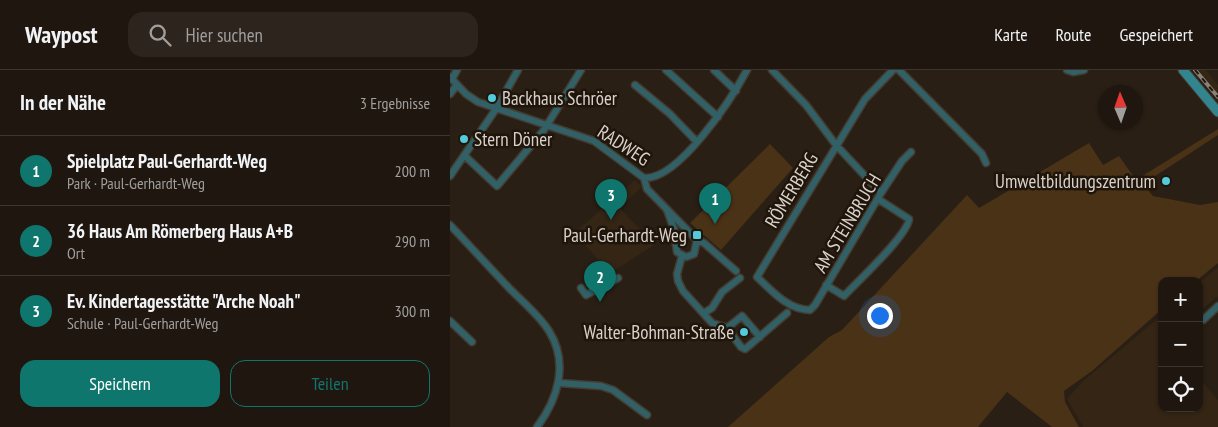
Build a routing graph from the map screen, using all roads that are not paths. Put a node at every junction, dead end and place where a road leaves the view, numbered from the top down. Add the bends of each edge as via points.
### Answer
1 (457, 70) edge
2 (518, 70) edge
3 (581, 70) edge
4 (666, 70) edge
5 (714, 70) edge
6 (747, 70) edge
7 (772, 70) edge
8 (893, 70) edge
9 (899, 70) edge
10 (1067, 70) edge
11 (1084, 70) edge
12 (1183, 70) edge
13 (451, 78) edge
14 (457, 85) junction
15 (635, 85) dead end
16 (736, 90) junction
17 (450, 94) edge
18 (496, 109) junction
19 (1218, 112) edge
20 (718, 117) junction
21 (547, 124) junction
22 (696, 141) junction
23 (836, 146) junction
24 (911, 152) dead end
25 (465, 156) junction
26 (986, 163) dead end
27 (450, 176) edge
28 (644, 178) junction
29 (880, 196) junction
30 (667, 210) junction
31 (450, 225) edge
32 (698, 241) junction
33 (682, 256) junction
34 (618, 278) dead end
35 (826, 285) junction
36 (581, 288) dead end
37 (1218, 306) edge
38 (810, 310) joint
39 (704, 313) junction
40 (787, 313) dead end
41 (1203, 320) dead end
42 (450, 321) edge
43 (727, 328) junction
44 (760, 337) junction
45 (472, 342) dead end
46 (558, 383) junction
47 (647, 415) dead end
48 (537, 427) edge

1 - 13 street
2 - 18 street
3 - 21 street
4 - 20 street
5 - 16 street
6 - 16 street, RADWEG
7 - 23 street via 806,105
8 - 23 street, RÖMERBERG via 865,98
9 - 26 street via 982,154
10 - 11 street
12 - 19 main road
13 - 14 street, RADWEG
14 - 17 street
14 - 18 street, RADWEG via 478,102
15 - 22 street
16 - 20 street, RADWEG
18 - 21 street, RADWEG
18 - 25 street
20 - 22 street, RADWEG
21 - 25 street via 497,186
21 - 28 street, RADWEG via 594,140
22 - 28 street, RADWEG via 665,173
23 - 29 street
23 - 38 street, RÖMERBERG via 757,277 788,304
24 - 29 street, AM STEINBRUCH
25 - 27 street
28 - 30 street via 647,189
29 - 35 street, AM STEINBRUCH
29 - 35 street via 909,219 901,236 844,296
30 - 32 street
30 - 33 street via 677,252
31 - 46 street via 549,332 559,359
32 - 33 street via 694,254
32 - 39 street via 738,274 712,308
33 - 39 street via 678,281
34 - 36 street via 586,295
35 - 38 street, AM STEINBRUCH
37 - 41 street
39 - 43 street via 712,323
40 - 44 street
42 - 45 street
43 - 44 street via 742,316
43 - 44 street via 745,349
46 - 47 street via 613,390
46 - 48 street via 552,403

